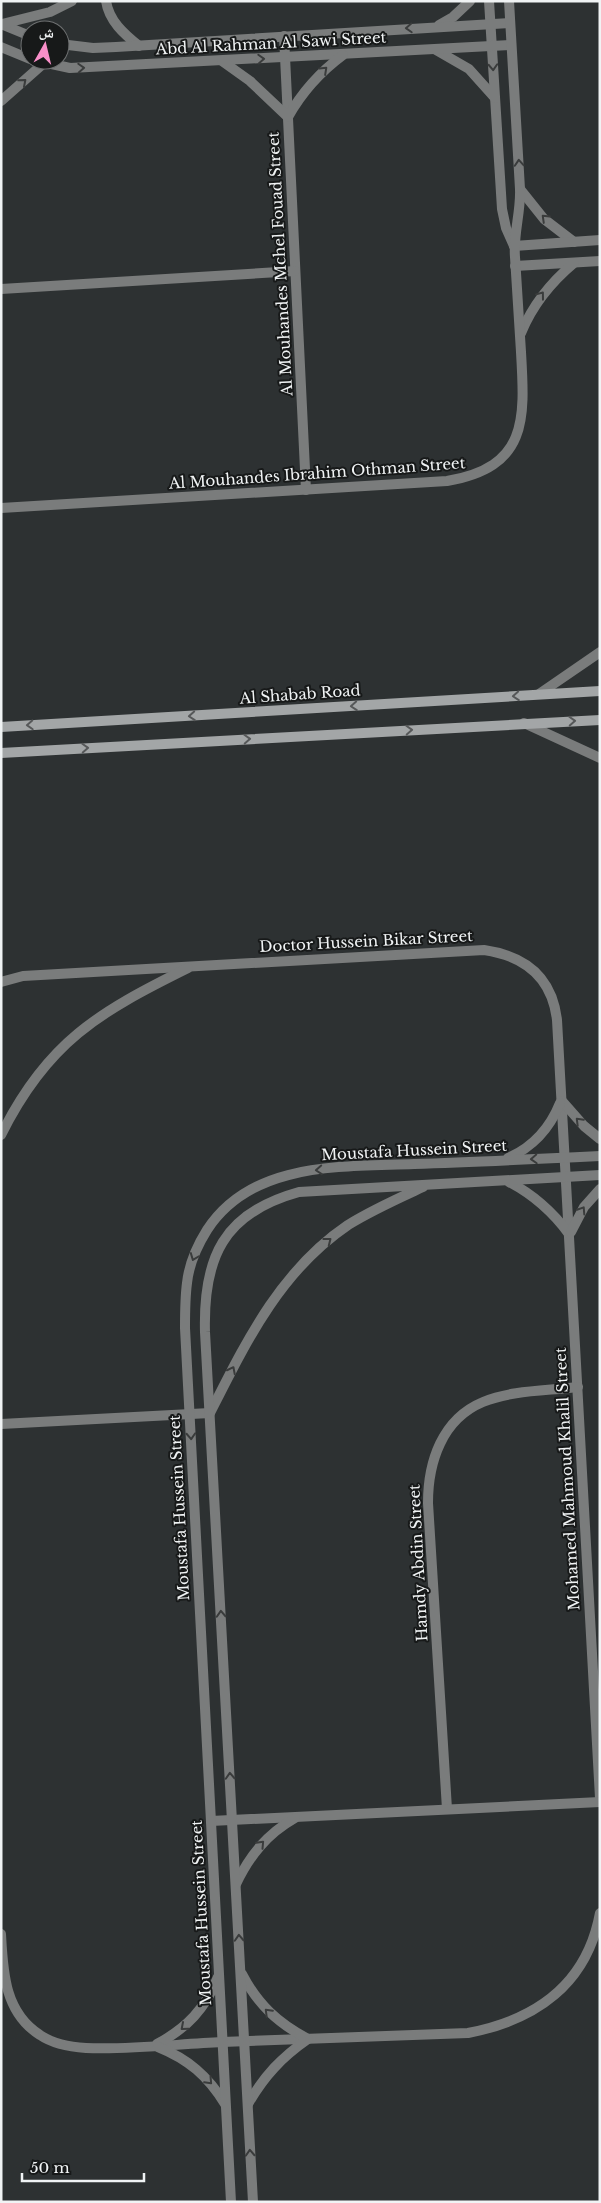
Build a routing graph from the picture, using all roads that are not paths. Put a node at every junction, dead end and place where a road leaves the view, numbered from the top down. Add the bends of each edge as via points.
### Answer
1 (72, 1) edge
2 (106, 1) edge
3 (470, 1) edge
4 (489, 1) edge
5 (509, 1) edge
6 (510, 22) junction
7 (2, 24) edge
8 (491, 24) junction
9 (435, 27) junction
10 (20, 32) edge
11 (284, 36) junction
12 (70, 45) edge
13 (511, 45) junction
14 (139, 46) junction
15 (492, 46) junction
16 (1, 47) edge
17 (436, 49) junction
18 (20, 54) edge
19 (344, 54) junction
20 (285, 57) junction
21 (222, 61) junction
22 (70, 68) edge
23 (37, 70) edge
24 (495, 98) junction
25 (1, 101) edge
26 (288, 118) junction
27 (520, 189) junction
28 (600, 240) edge
29 (574, 242) junction
30 (514, 246) junction
31 (600, 261) edge
32 (574, 263) junction
33 (515, 266) junction
34 (295, 271) junction
35 (1, 289) edge
36 (520, 336) junction
37 (306, 490) junction
38 (1, 508) edge
39 (600, 652) edge
40 (600, 691) edge
41 (539, 694) junction
42 (600, 720) edge
43 (524, 724) junction
44 (1, 727) edge
45 (1, 753) edge
46 (600, 758) edge
47 (194, 966) junction
48 (1, 982) edge
49 (562, 1100) junction
50 (1, 1135) edge
51 (600, 1139) edge
52 (600, 1156) edge
53 (565, 1158) junction
54 (500, 1161) junction
55 (600, 1176) edge
56 (566, 1177) junction
57 (507, 1181) junction
58 (428, 1185) junction
59 (600, 1189) edge
60 (569, 1235) junction
61 (578, 1387) junction
62 (210, 1413) junction
63 (189, 1414) junction
64 (1, 1424) edge
65 (600, 1800) edge
66 (446, 1809) junction
67 (299, 1816) junction
68 (232, 1820) junction
69 (211, 1821) junction
70 (236, 1885) junction
71 (600, 1913) edge
72 (1, 1934) edge
73 (240, 1972) junction
74 (219, 1973) junction
75 (308, 2039) junction
76 (223, 2042) junction
77 (244, 2042) junction
78 (154, 2046) junction
79 (247, 2105) junction
80 (226, 2106) junction
81 (230, 2186) junction
82 (252, 2190) junction
83 (223, 2202) edge
84 (231, 2202) edge
85 (253, 2202) edge
86 (259, 2202) edge

1 - 7 street via 50,12
2 - 14 street via 114,21
3 - 9 street via 453,17
4 - 8 street
5 - 6 street
6 - 8 street, Abd Al Rahman Al Sawi Street
6 - 13 street
7 - 10 street
8 - 9 street, Abd Al Rahman Al Sawi Street
8 - 15 street
9 -> 11 street, Abd Al Rahman Al Sawi Street
11 - 14 street, Abd Al Rahman Al Sawi Street
11 - 20 street, Al Mouhandes Mchel Fouad Street
12 - 14 street, Abd Al Rahman Al Sawi Street via 92,48
13 - 15 street, Abd Al Rahman Al Sawi Street
27 -> 13 street
15 - 17 street, Abd Al Rahman Al Sawi Street
15 -> 24 street
16 - 18 street, Abd Al Rahman Al Sawi Street
17 - 19 street, Abd Al Rahman Al Sawi Street
17 - 24 street via 469,70
19 - 20 street, Abd Al Rahman Al Sawi Street
26 -> 19 street via 312,82
21 -> 20 street, Abd Al Rahman Al Sawi Street
20 - 26 street, Al Mouhandes Mchel Fouad Street
22 -> 21 street, Abd Al Rahman Al Sawi Street
21 - 26 street via 250,81
25 -> 23 street
24 - 30 street via 502,209
26 - 34 street, Al Mouhandes Mchel Fouad Street
29 -> 27 street via 544,219
27 - 30 street via 521,208
28 - 29 street
29 - 30 street
30 - 33 street, Al Mouhandes Ibrahim Othman Street
31 - 32 street
32 - 33 street
36 -> 32 street via 547,288
33 - 36 street, Al Mouhandes Ibrahim Othman Street
34 - 35 street
34 - 37 street, Al Mouhandes Mchel Fouad Street
36 - 37 street, Al Mouhandes Ibrahim Othman Street via 522,420 512,444 495,464 473,476 448,481
37 - 38 street, Al Mouhandes Ibrahim Othman Street
39 - 41 street
40 - 41 main road, Al Shabab Road
41 -> 44 main road, Al Shabab Road
43 -> 42 main road
45 -> 43 main road
43 - 46 street
47 - 48 street, Doctor Hussein Bikar Street via 23,976
47 - 49 street, Doctor Hussein Bikar Street via 462,950 504,953 521,960 536,972 556,1005
47 - 50 street via 125,1000 75,1035 34,1079
51 -> 49 street
49 - 53 street, Doctor Hussein Bikar Street
49 - 54 street via 554,1117 532,1144
52 - 53 street, Moustafa Hussein Street
53 -> 54 street, Moustafa Hussein Street
53 - 56 street, Mohamed Mahmoud Khalil Street
54 -> 63 street, Moustafa Hussein Street via 302,1172 264,1182 227,1206 201,1240 187,1282 185,1328
55 - 56 street
56 - 57 street
56 - 60 street, Mohamed Mahmoud Khalil Street
57 - 58 street
57 - 60 street via 548,1209
62 -> 58 street via 257,1322 297,1269 347,1226 376,1208
58 - 62 street via 299,1192 260,1206 230,1233 218,1250 206,1289
60 -> 59 street via 584,1207
60 - 61 street, Mohamed Mahmoud Khalil Street
61 - 65 street, Mohamed Mahmoud Khalil Street
61 - 66 street, Hamdy Abdin Street via 506,1395 482,1402 445,1434 434,1455 428,1478 428,1503
62 - 63 street
68 -> 62 street
63 - 64 street
63 -> 69 street, Moustafa Hussein Street
65 - 66 street
66 - 67 street
67 - 68 street
70 -> 67 street via 244,1867 261,1844
68 - 69 street
68 - 70 street
69 - 74 street, Moustafa Hussein Street
73 -> 70 street
71 - 75 street via 587,1954 570,1978 550,2000 498,2028 468,2033
72 - 78 street via 3,1973 9,1997 21,2018 39,2035 62,2045 86,2048
75 -> 73 street via 286,2028 267,2012
73 - 77 street
74 - 76 street, Moustafa Hussein Street
74 -> 78 street via 210,1996 196,2017 177,2034
75 - 77 street
75 - 79 street via 273,2067
76 - 77 street
76 - 78 street
76 - 80 street, Moustafa Hussein Street
77 - 79 street
78 -> 80 street via 197,2068 214,2086
82 -> 79 street
80 - 81 street, Moustafa Hussein Street
81 - 83 street
81 - 84 street, Moustafa Hussein Street
82 - 85 street
82 - 86 street

